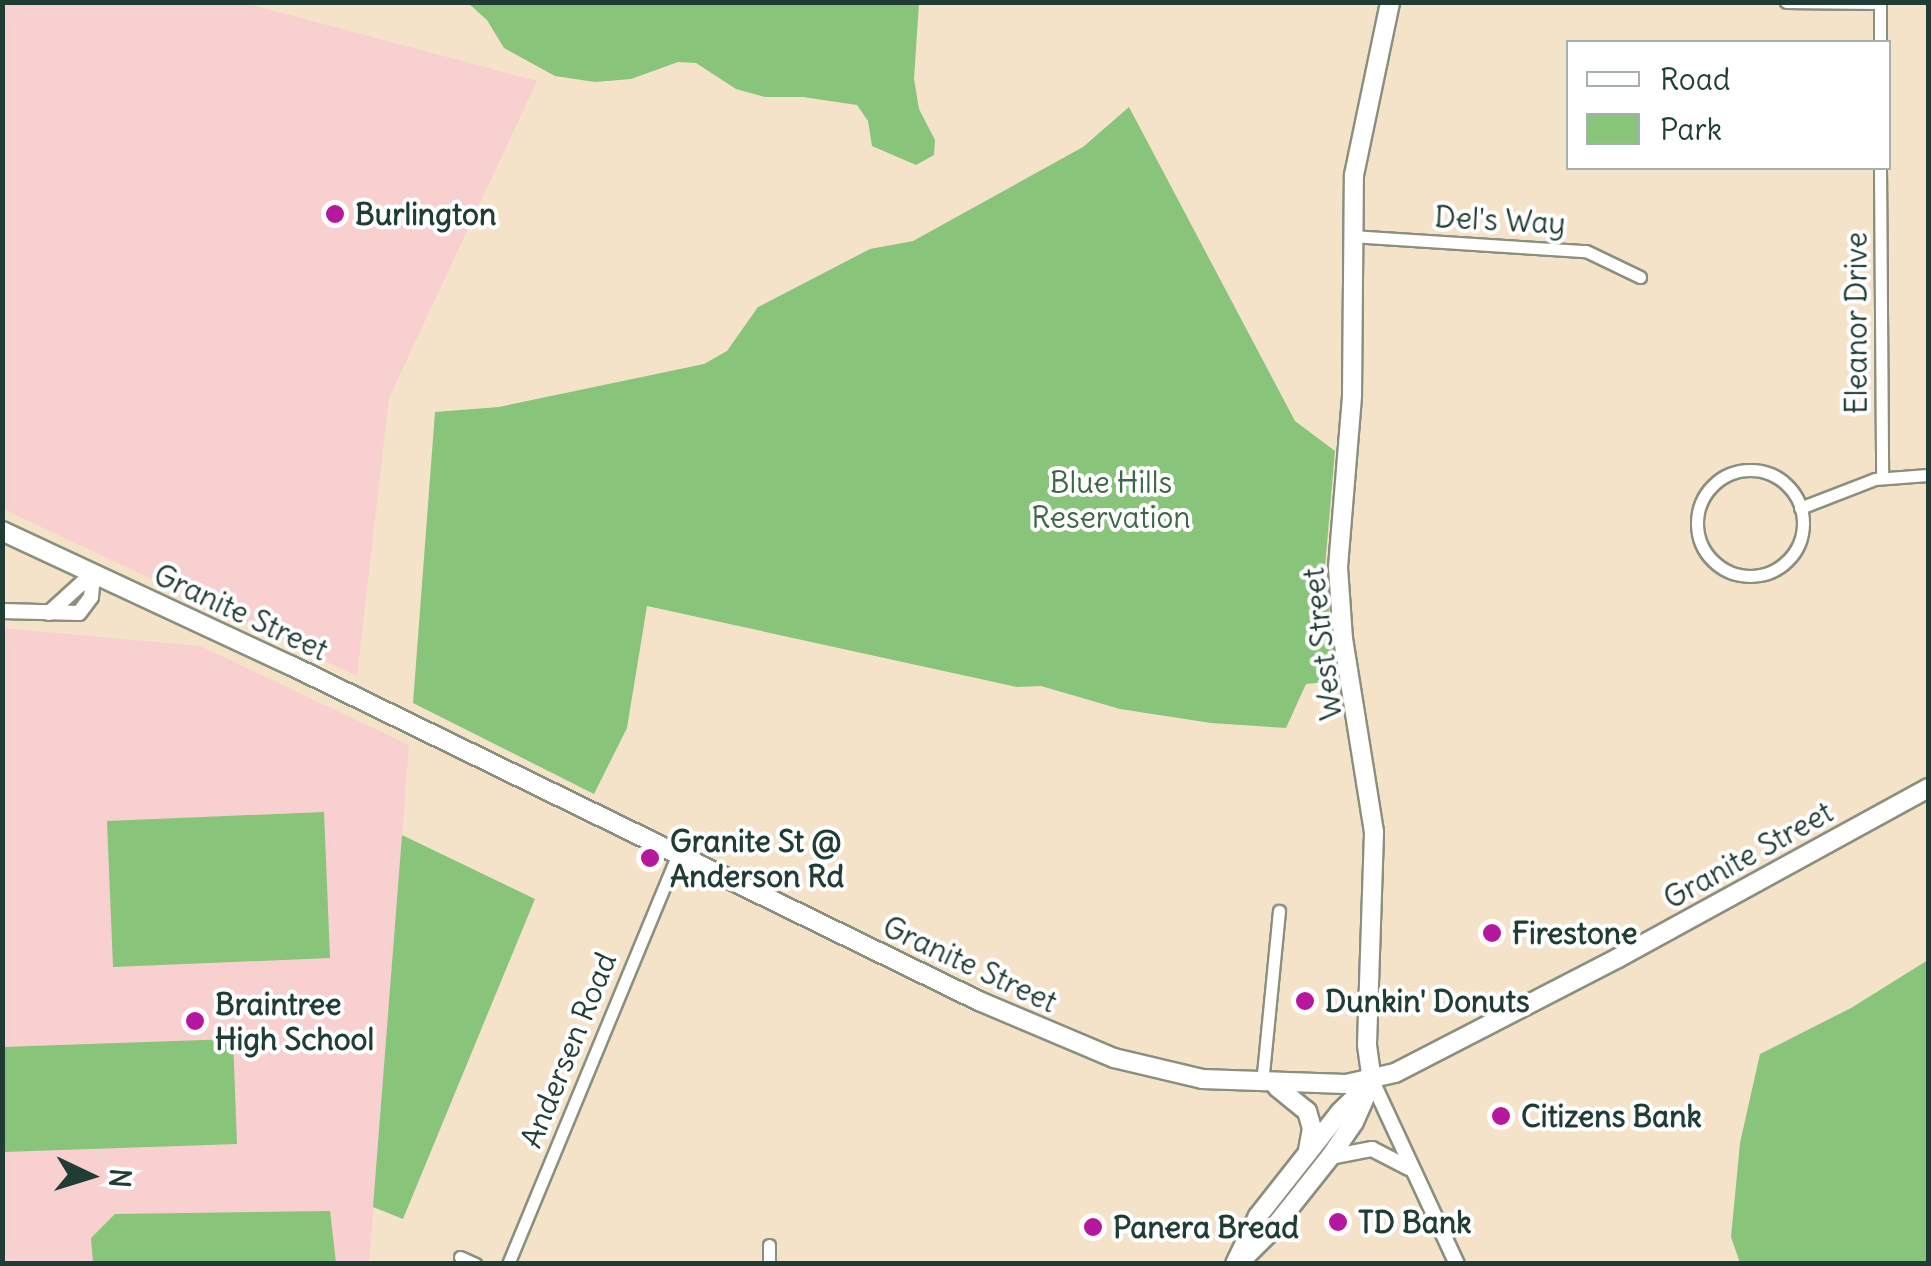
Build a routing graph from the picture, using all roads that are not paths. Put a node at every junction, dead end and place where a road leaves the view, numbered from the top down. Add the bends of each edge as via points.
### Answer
1 (1390, 2) edge
2 (1786, 2) edge
3 (1880, 3) edge
4 (1880, 40) edge
5 (1880, 170) edge
6 (1350, 236) junction
7 (1640, 277) dead end
8 (1928, 475) edge
9 (1882, 478) junction
10 (1800, 508) junction
11 (2, 531) edge
12 (94, 573) junction
13 (2, 611) edge
14 (1928, 788) edge
15 (677, 856) junction
16 (1279, 911) dead end
17 (1372, 1081) junction
18 (1267, 1084) junction
19 (1307, 1154) junction
20 (1330, 1157) junction
21 (1413, 1172) junction
22 (769, 1245) dead end
23 (460, 1257) dead end
24 (476, 1264) edge
25 (508, 1264) edge
26 (769, 1264) edge
27 (1237, 1264) edge
28 (1457, 1264) edge

1 - 6 main road, West Street via 1360,136
2 - 3 street
3 - 4 street
5 - 9 street, Eleanor Drive
6 - 7 street, Del's Way via 1586,251
6 - 17 main road, West Street via 1352,395 1338,567 1374,832 1367,1044
8 - 9 street
9 - 10 street
10 - 10 street via 1790,488 1772,475 1736,473 1706,494 1698,515 1700,537 1726,570 1768,573 1796,550
11 - 12 main road, Granite Street
12 - 13 street via 84,609 72,615
12 - 15 main road, Granite Street
14 - 17 main road, Granite Street via 1455,1046
15 - 18 main road, Granite Street via 1095,1051 1176,1075
15 - 25 street, Andersen Road
16 - 18 street
17 - 18 main road, Granite Street
17 - 19 main road
17 - 20 main road
17 - 21 street, West Street
18 - 19 main road via 1298,1100 1310,1116
19 - 27 main road via 1250,1228
20 - 21 street via 1372,1149
20 - 27 main road
21 - 28 street, West Street
22 - 26 street
23 - 24 street

